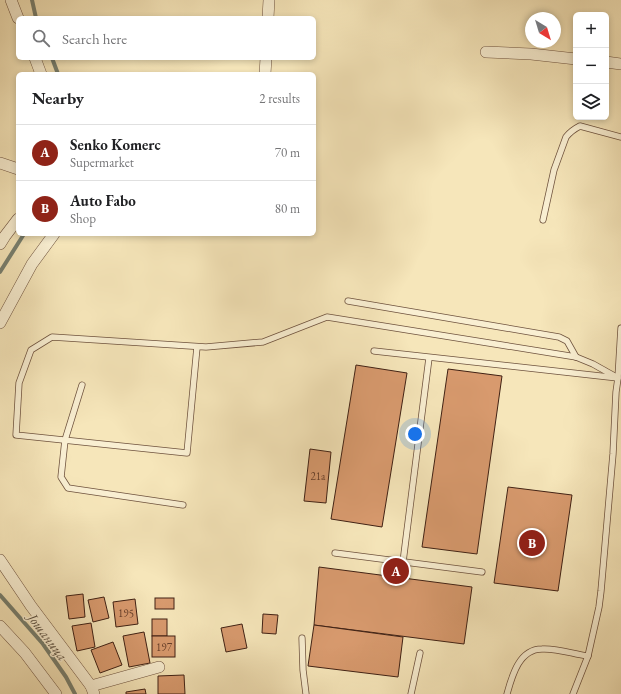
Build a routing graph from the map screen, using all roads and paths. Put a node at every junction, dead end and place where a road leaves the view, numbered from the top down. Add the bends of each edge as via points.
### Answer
1 (11, 0) edge
2 (269, 0) edge
3 (17, 16) edge
4 (268, 16) edge
5 (486, 52) dead end
6 (573, 59) edge
7 (36, 60) edge
8 (266, 60) edge
9 (609, 62) edge
10 (621, 64) edge
11 (40, 72) edge
12 (265, 72) edge
13 (621, 137) edge
14 (0, 163) edge
15 (16, 168) edge
16 (543, 220) dead end
17 (16, 222) edge
18 (53, 236) edge
19 (0, 244) edge
20 (348, 301) dead end
21 (0, 323) edge
22 (621, 328) edge
23 (197, 347) junction
24 (374, 351) dead end
25 (576, 357) junction
26 (428, 358) junction
27 (618, 378) junction
28 (82, 384) dead end
29 (65, 440) junction
30 (183, 505) dead end
31 (336, 553) dead end
32 (0, 560) edge
33 (403, 562) junction
34 (482, 572) dead end
35 (0, 626) edge
36 (302, 638) dead end
37 (420, 653) dead end
38 (588, 656) junction
39 (159, 667) dead end
40 (92, 690) edge
41 (56, 694) edge
42 (306, 694) edge
43 (412, 694) edge
44 (507, 694) edge
45 (573, 694) edge

1 - 3 street
2 - 4 street
5 - 6 street
7 - 11 street
8 - 12 street
9 - 10 street
13 - 16 lane via 580,126 569,133 554,170
14 - 15 street
17 - 19 street
18 - 21 street via 32,264
20 - 25 lane via 559,337 567,340
22 - 27 lane
23 - 25 lane via 263,342 327,318
23 - 29 lane via 187,453
23 - 29 lane via 52,338 31,350 20,383 16,435
24 - 26 lane
25 - 27 lane
26 - 27 lane
26 - 33 lane
27 - 38 lane via 601,591
28 - 29 lane
29 - 30 lane via 61,477 68,488
31 - 33 lane
32 - 40 street
33 - 34 lane
35 - 41 street via 25,653
36 - 42 lane
37 - 43 lane
38 - 44 lane via 554,650 534,650 520,661
38 - 45 lane
39 - 40 street

